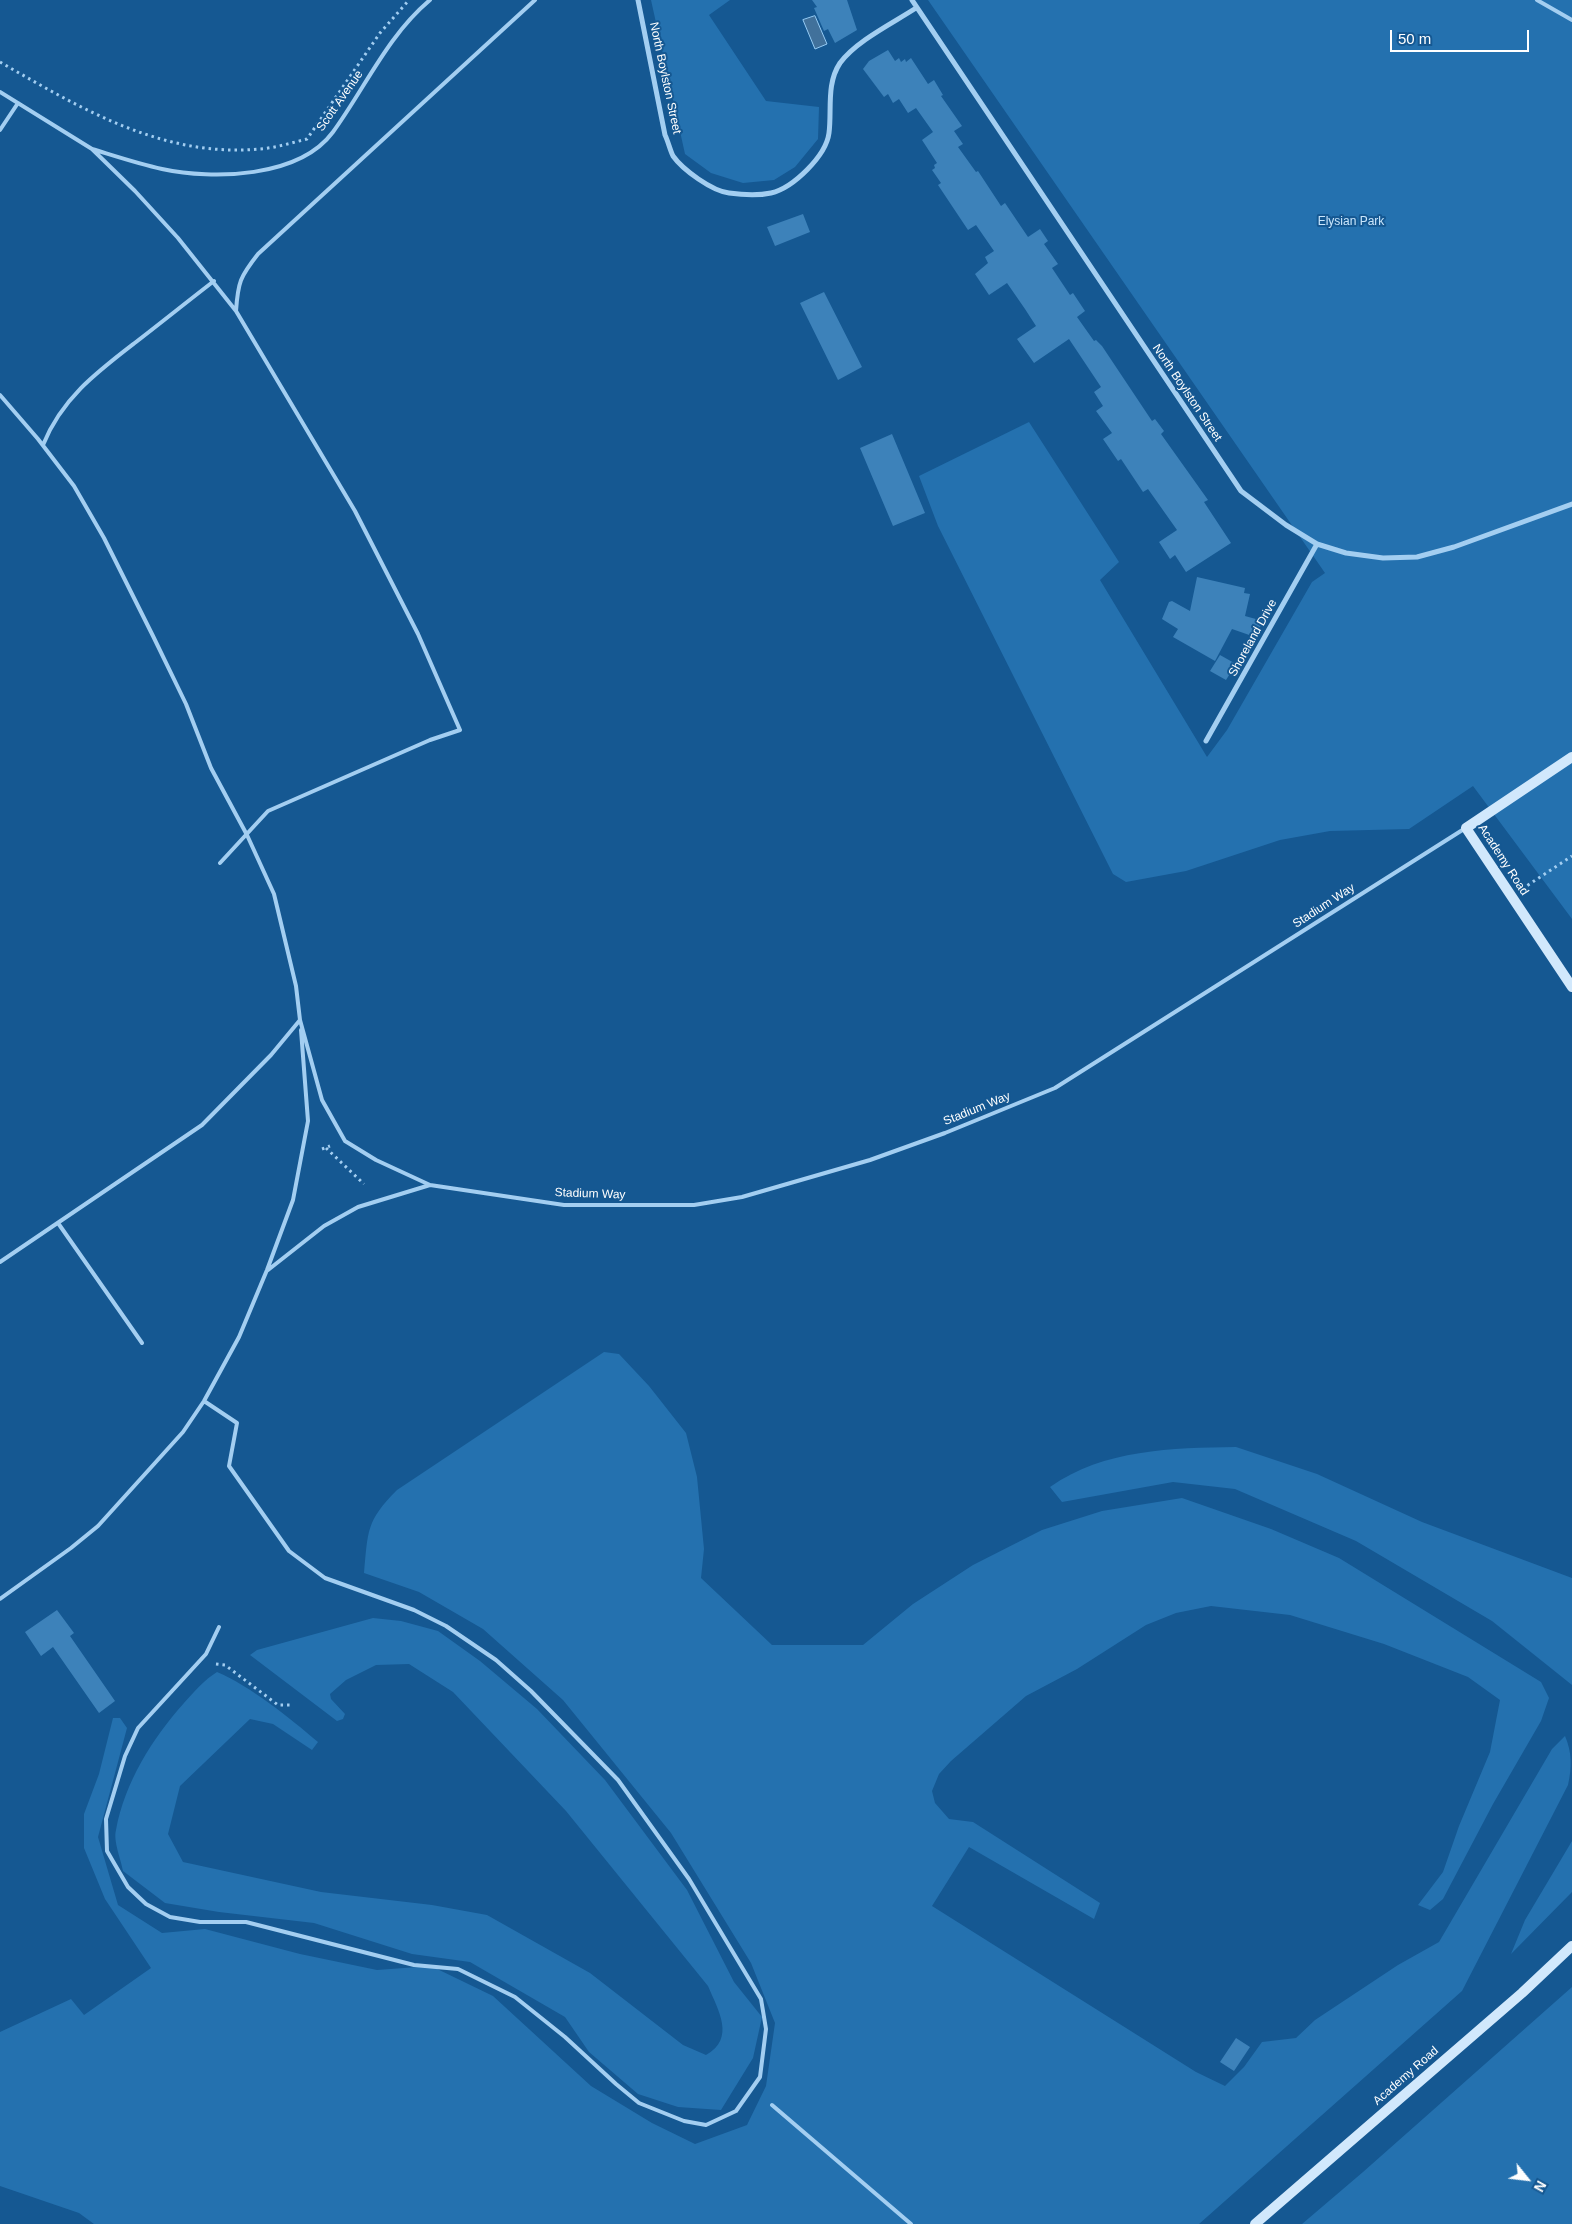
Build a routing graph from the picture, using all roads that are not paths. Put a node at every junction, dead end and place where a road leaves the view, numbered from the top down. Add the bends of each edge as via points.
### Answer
1 (430, 0) edge
2 (638, 0) edge
3 (912, 0) edge
4 (1537, 0) edge
5 (532, 1) edge
6 (916, 8) junction
7 (1572, 20) edge
8 (0, 92) edge
9 (18, 103) junction
10 (0, 130) edge
11 (92, 149) junction
12 (214, 281) junction
13 (236, 311) junction
14 (0, 395) edge
15 (43, 445) junction
16 (1572, 504) edge
17 (1317, 544) junction
18 (1206, 741) dead end
19 (1572, 757) edge
20 (1466, 828) junction
21 (247, 835) junction
22 (220, 863) dead end
23 (1572, 987) edge
24 (300, 1020) junction
25 (430, 1185) junction
26 (58, 1223) junction
27 (0, 1262) edge
28 (267, 1270) junction
29 (142, 1343) dead end
30 (204, 1401) junction
31 (0, 1599) edge
32 (219, 1627) dead end
33 (1572, 1946) edge
34 (772, 2105) dead end
35 (911, 2224) edge
36 (1255, 2224) edge

1 - 11 lane, Scott Avenue via 399,33 331,134 314,150 292,161 260,172 214,174 163,169
2 - 6 street, North Boylston Street via 665,135 673,156 703,182 726,192 748,195 772,193 789,185 806,170 822,152 829,135 831,83 840,64 852,50
3 - 6 street, North Boylston Street
4 - 7 lane
5 - 13 lane via 258,254 243,272 237,289
6 - 17 street, North Boylston Street via 1241,491 1286,526
8 - 9 lane
9 - 10 lane
9 - 11 lane
11 - 12 lane via 135,191
12 - 13 lane
12 - 15 lane via 83,384 60,413
13 - 21 lane via 355,511 418,634 460,730 268,811
14 - 15 lane
15 - 21 lane via 74,486 104,538 186,704 210,768
16 - 17 street, North Boylston Street via 1454,547 1417,557 1382,558 1346,553
17 - 18 street, Shoreland Drive
19 - 20 main road, Academy Road
20 - 23 main road, Academy Road
20 - 25 lane, Stadium Way via 1055,1088 870,1160 742,1198 694,1205 564,1205
21 - 22 lane
21 - 24 lane via 274,894 296,986
24 - 25 lane, Stadium Way via 322,1100 344,1141
24 - 26 lane via 271,1055 202,1125
24 - 28 lane via 308,1121 293,1200
25 - 28 lane, Stadium Way via 358,1207 324,1226
26 - 27 lane
26 - 29 lane
28 - 30 lane via 239,1337
30 - 31 lane via 183,1432 98,1526
30 - 32 lane via 237,1423 229,1466 288,1551 325,1578 414,1610 446,1626 489,1655 531,1691 618,1780 689,1879 761,1999 766,2029 760,2077 736,2111 706,2125 684,2121 639,2103 565,2036 515,1997 458,1969 414,1965 246,1922 200,1922 170,1917 146,1904 128,1887 107,1851 106,1819 125,1756 138,1728 206,1654
33 - 36 main road, Academy Road
34 - 35 lane

